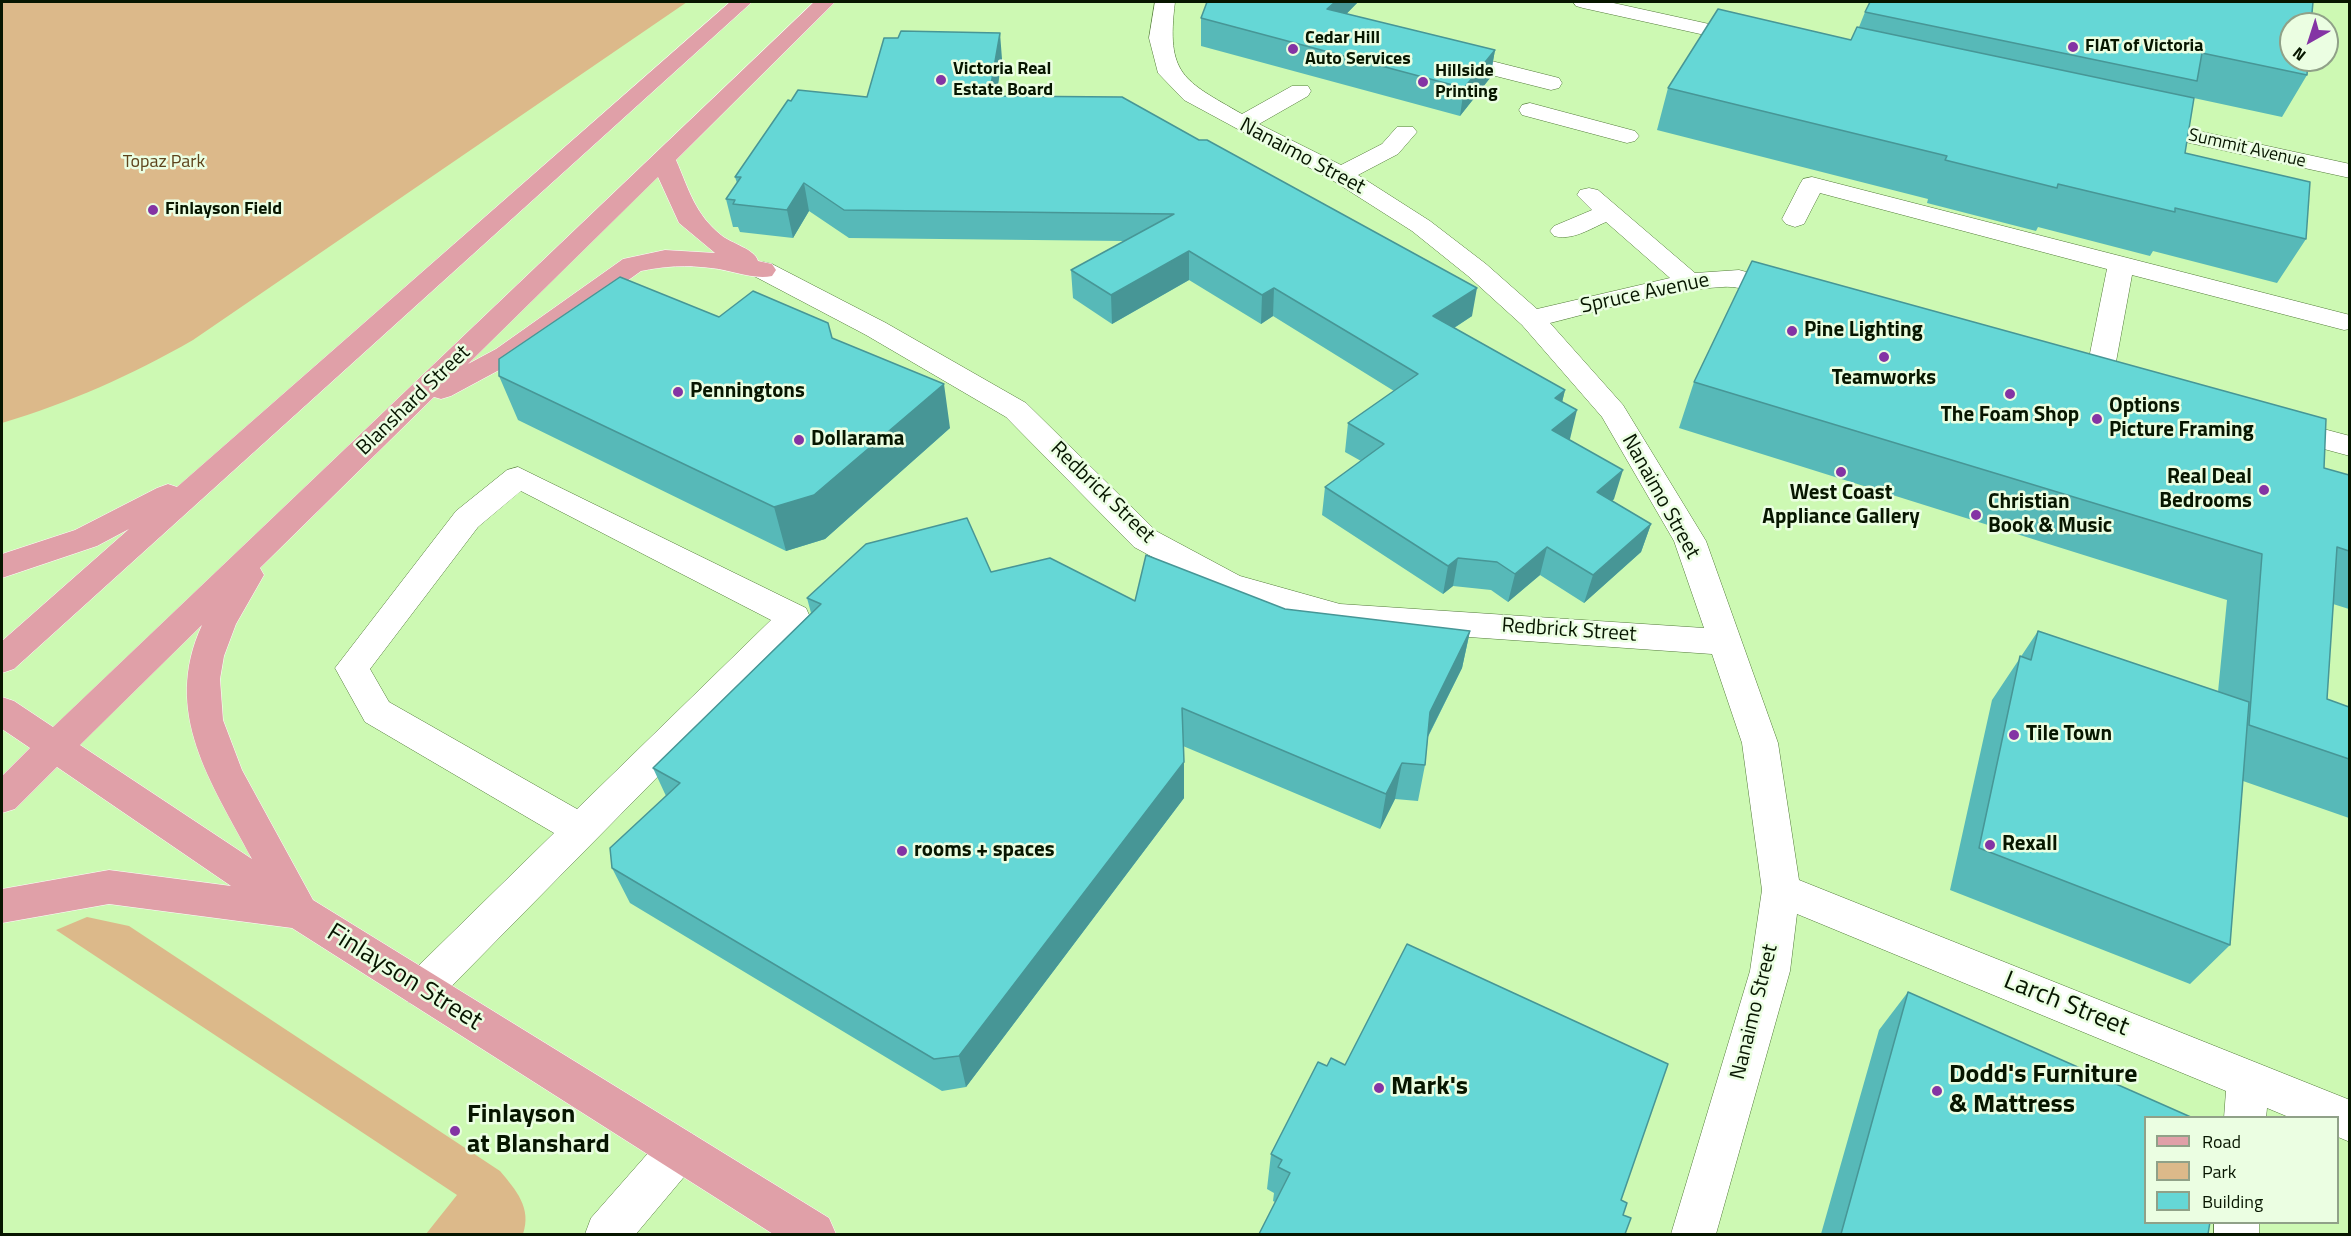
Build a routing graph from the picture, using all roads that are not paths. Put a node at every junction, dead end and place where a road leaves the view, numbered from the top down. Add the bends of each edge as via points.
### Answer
1 (742, 2) edge
2 (825, 2) edge
3 (1165, 2) edge
4 (1583, 2) edge
5 (1767, 42) edge
6 (1446, 56) edge
7 (1551, 83) dead end
8 (1300, 91) dead end
9 (1530, 110) dead end
10 (2118, 120) edge
11 (1242, 124) junction
12 (1405, 132) dead end
13 (1627, 136) dead end
14 (663, 159) junction
15 (2349, 171) edge
16 (1341, 175) junction
17 (1589, 195) dead end
18 (1609, 213) junction
19 (1795, 219) dead end
20 (1563, 231) dead end
21 (2121, 264) junction
22 (763, 270) junction
23 (1689, 281) junction
24 (1806, 297) edge
25 (1532, 319) junction
26 (2344, 322) dead end
27 (2099, 378) edge
28 (406, 410) junction
29 (2258, 421) edge
30 (2349, 446) edge
31 (214, 470) junction
32 (272, 537) junction
33 (2, 566) edge
34 (1726, 642) junction
35 (2, 660) edge
36 (2, 711) edge
37 (56, 745) junction
38 (2, 798) edge
39 (581, 830) junction
40 (1781, 890) junction
41 (2, 906) edge
42 (300, 912) junction
43 (422, 989) junction
44 (2247, 1098) edge
45 (2327, 1116) edge
46 (679, 1150) junction
47 (607, 1234) edge
48 (813, 1234) edge
49 (1693, 1234) edge

1 - 31 main road
2 - 14 main road, Blanshard Street
3 - 11 street, Nanaimo Street via 1160,38 1169,73 1192,95
4 - 5 street via 1600,16
6 - 7 street
8 - 11 street
9 - 13 street
10 - 15 street, Summit Avenue
11 - 16 street, Nanaimo Street
12 - 16 street via 1390,149
14 - 22 main road via 688,218 714,242
14 - 28 main road, Blanshard Street
16 - 25 street, Nanaimo Street via 1421,225
17 - 18 street
18 - 20 street
18 - 23 street
19 - 21 street via 1812,184
21 - 26 street
21 - 27 street
22 - 28 main road via 711,260 665,258 632,264 506,355
22 - 34 street, Redbrick Street via 1017,410 1145,540 1230,585 1340,616
23 - 24 street, Spruce Avenue via 1739,278
23 - 25 street, Spruce Avenue
25 - 34 street, Nanaimo Street via 1613,412 1690,541
28 - 32 main road, Blanshard Street
29 - 30 street
31 - 33 main road via 86,538
31 - 35 main road
32 - 37 main road, Blanshard Street
32 - 42 main road via 225,613 207,656 202,694 214,753
34 - 40 street, Nanaimo Street via 1760,743
36 - 37 main road, Finlayson Street
37 - 38 main road, Blanshard Street
37 - 42 main road, Finlayson Street
39 - 39 street via 794,617 518,477 467,519 352,668 377,712
39 - 43 street
40 - 44 street, Larch Street
40 - 49 street, Nanaimo Street via 1770,971
41 - 42 main road via 109,887
42 - 43 main road, Finlayson Street
43 - 46 main road, Finlayson Street
44 - 45 street, Larch Street
46 - 47 street
46 - 48 main road, Finlayson Street

